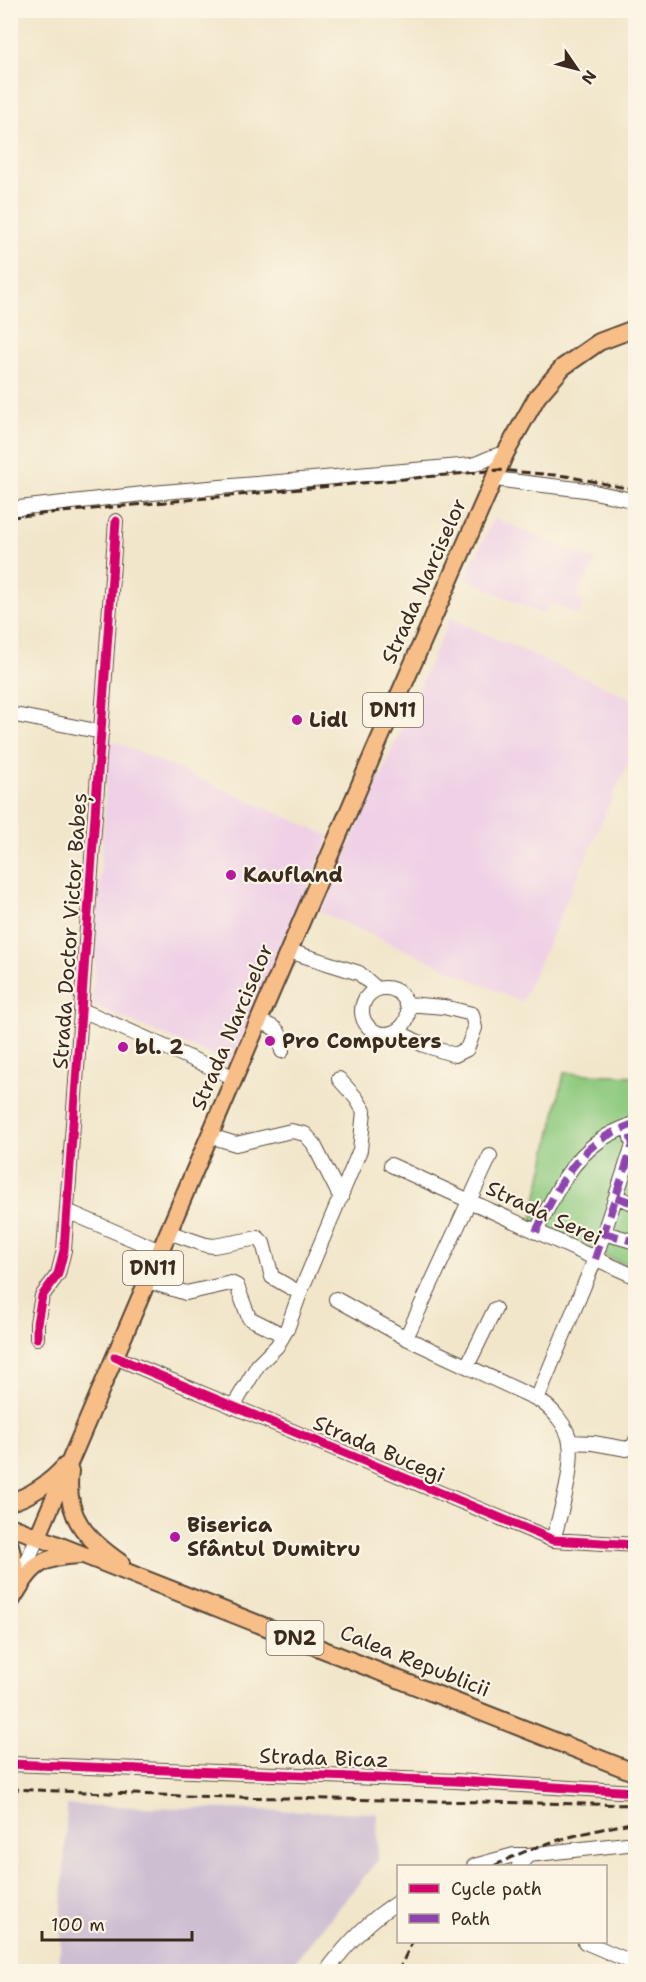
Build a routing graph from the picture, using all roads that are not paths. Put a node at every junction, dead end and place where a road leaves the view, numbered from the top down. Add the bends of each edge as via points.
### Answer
1 (636, 328) edge
2 (505, 454) junction
3 (496, 475) junction
4 (636, 501) edge
5 (10, 509) edge
6 (116, 521) dead end
7 (10, 714) edge
8 (102, 732) junction
9 (289, 951) junction
10 (376, 989) junction
11 (407, 1004) junction
12 (82, 1010) junction
13 (259, 1021) junction
14 (396, 1031) junction
15 (282, 1051) dead end
16 (235, 1078) junction
17 (339, 1079) dead end
18 (632, 1124) edge
19 (210, 1136) junction
20 (490, 1156) dead end
21 (391, 1165) dead end
22 (616, 1197) junction
23 (341, 1198) junction
24 (468, 1201) junction
25 (636, 1204) edge
26 (67, 1211) junction
27 (168, 1232) junction
28 (536, 1232) junction
29 (604, 1233) junction
30 (636, 1242) edge
31 (160, 1251) junction
32 (595, 1259) junction
33 (636, 1278) edge
34 (148, 1281) junction
35 (300, 1293) junction
36 (336, 1299) dead end
37 (495, 1309) dead end
38 (284, 1335) junction
39 (37, 1338) dead end
40 (406, 1338) junction
41 (115, 1357) junction
42 (466, 1366) junction
43 (537, 1399) junction
44 (233, 1407) junction
45 (636, 1440) edge
46 (570, 1442) junction
47 (71, 1459) junction
48 (10, 1502) edge
49 (10, 1526) edge
50 (38, 1536) junction
51 (553, 1540) junction
52 (10, 1545) edge
53 (636, 1545) edge
54 (84, 1555) junction
55 (147, 1579) junction
56 (11, 1602) edge
57 (10, 1764) edge
58 (636, 1773) edge
59 (636, 1792) edge
60 (636, 1843) edge
61 (524, 1861) edge
62 (478, 1865) edge
63 (397, 1903) edge
64 (589, 1943) edge
65 (636, 1964) edge
66 (326, 1971) edge

1 - 2 main road, DN11 via 586,350 558,372 530,408
2 - 3 main road, DN11
2 - 5 street via 471,465
3 - 4 street
3 - 9 main road, Strada Narciselor / DN11
6 - 8 street, Strada Doctor Victor Babeș
7 - 8 street
8 - 12 street, Strada Doctor Victor Babeș
9 - 10 street via 359,973
9 - 13 main road, Strada Narciselor / DN11
10 - 11 street via 398,992
10 - 14 street via 362,1006 364,1020 381,1034
11 - 14 street via 406,1019
11 - 14 street via 444,1006 472,1014 475,1028 467,1049 455,1055
12 - 16 street, Strada Doctor Victor Babeș
12 - 26 street, Strada Doctor Victor Babeș
13 - 15 street via 278,1029
13 - 16 main road, Strada Narciselor / DN11
16 - 19 main road, Strada Narciselor / DN11
17 - 23 street via 364,1111 360,1150
18 - 22 street via 633,1145
18 - 28 street via 603,1138 582,1155 566,1174
19 - 23 street via 236,1144 291,1131 305,1134
19 - 27 main road, Strada Narciselor / DN11
20 - 24 street
21 - 24 street, Strada Serei
22 - 25 street
22 - 29 street
23 - 35 street
24 - 28 street, Strada Serei
24 - 40 street
26 - 31 street
26 - 39 street, Strada Doctor Victor Babeș via 64,1250 58,1274 42,1296
27 - 31 main road, Strada Narciselor / DN11
27 - 35 street via 214,1246 258,1238 272,1277
28 - 32 street, Strada Serei
29 - 30 street
29 - 32 street
31 - 34 main road, Strada Narciselor / DN11
32 - 33 street, Strada Serei
32 - 43 street
34 - 38 street via 186,1293 231,1283 237,1286 249,1318
34 - 41 main road, Strada Narciselor / DN11
35 - 38 street
36 - 40 street
37 - 42 street
38 - 44 street via 258,1365
40 - 42 street
41 - 44 street, Strada Bucegi
41 - 47 main road, Strada Narciselor / DN11
42 - 43 street
43 - 46 street via 553,1412
44 - 51 street, Strada Bucegi
45 - 46 street via 627,1449
46 - 51 street via 566,1491
47 - 48 main road, DN11 via 36,1491
47 - 50 main road, Strada Narciselor / DN11
47 - 55 main road, DN11 via 69,1492 83,1531
49 - 50 main road, Calea Republicii / DN2
50 - 54 main road, Calea Republicii / DN2
50 - 56 street, Strada Narciselor
51 - 53 street, Strada Bucegi
52 - 56 main road via 15,1568
54 - 55 main road, Calea Republicii / DN2
54 - 56 main road via 44,1561 35,1567
55 - 58 main road, Calea Republicii / DN2
57 - 59 street, Strada Bicaz
60 - 61 street
61 - 62 street via 514,1856
63 - 66 street via 346,1947
64 - 65 street

